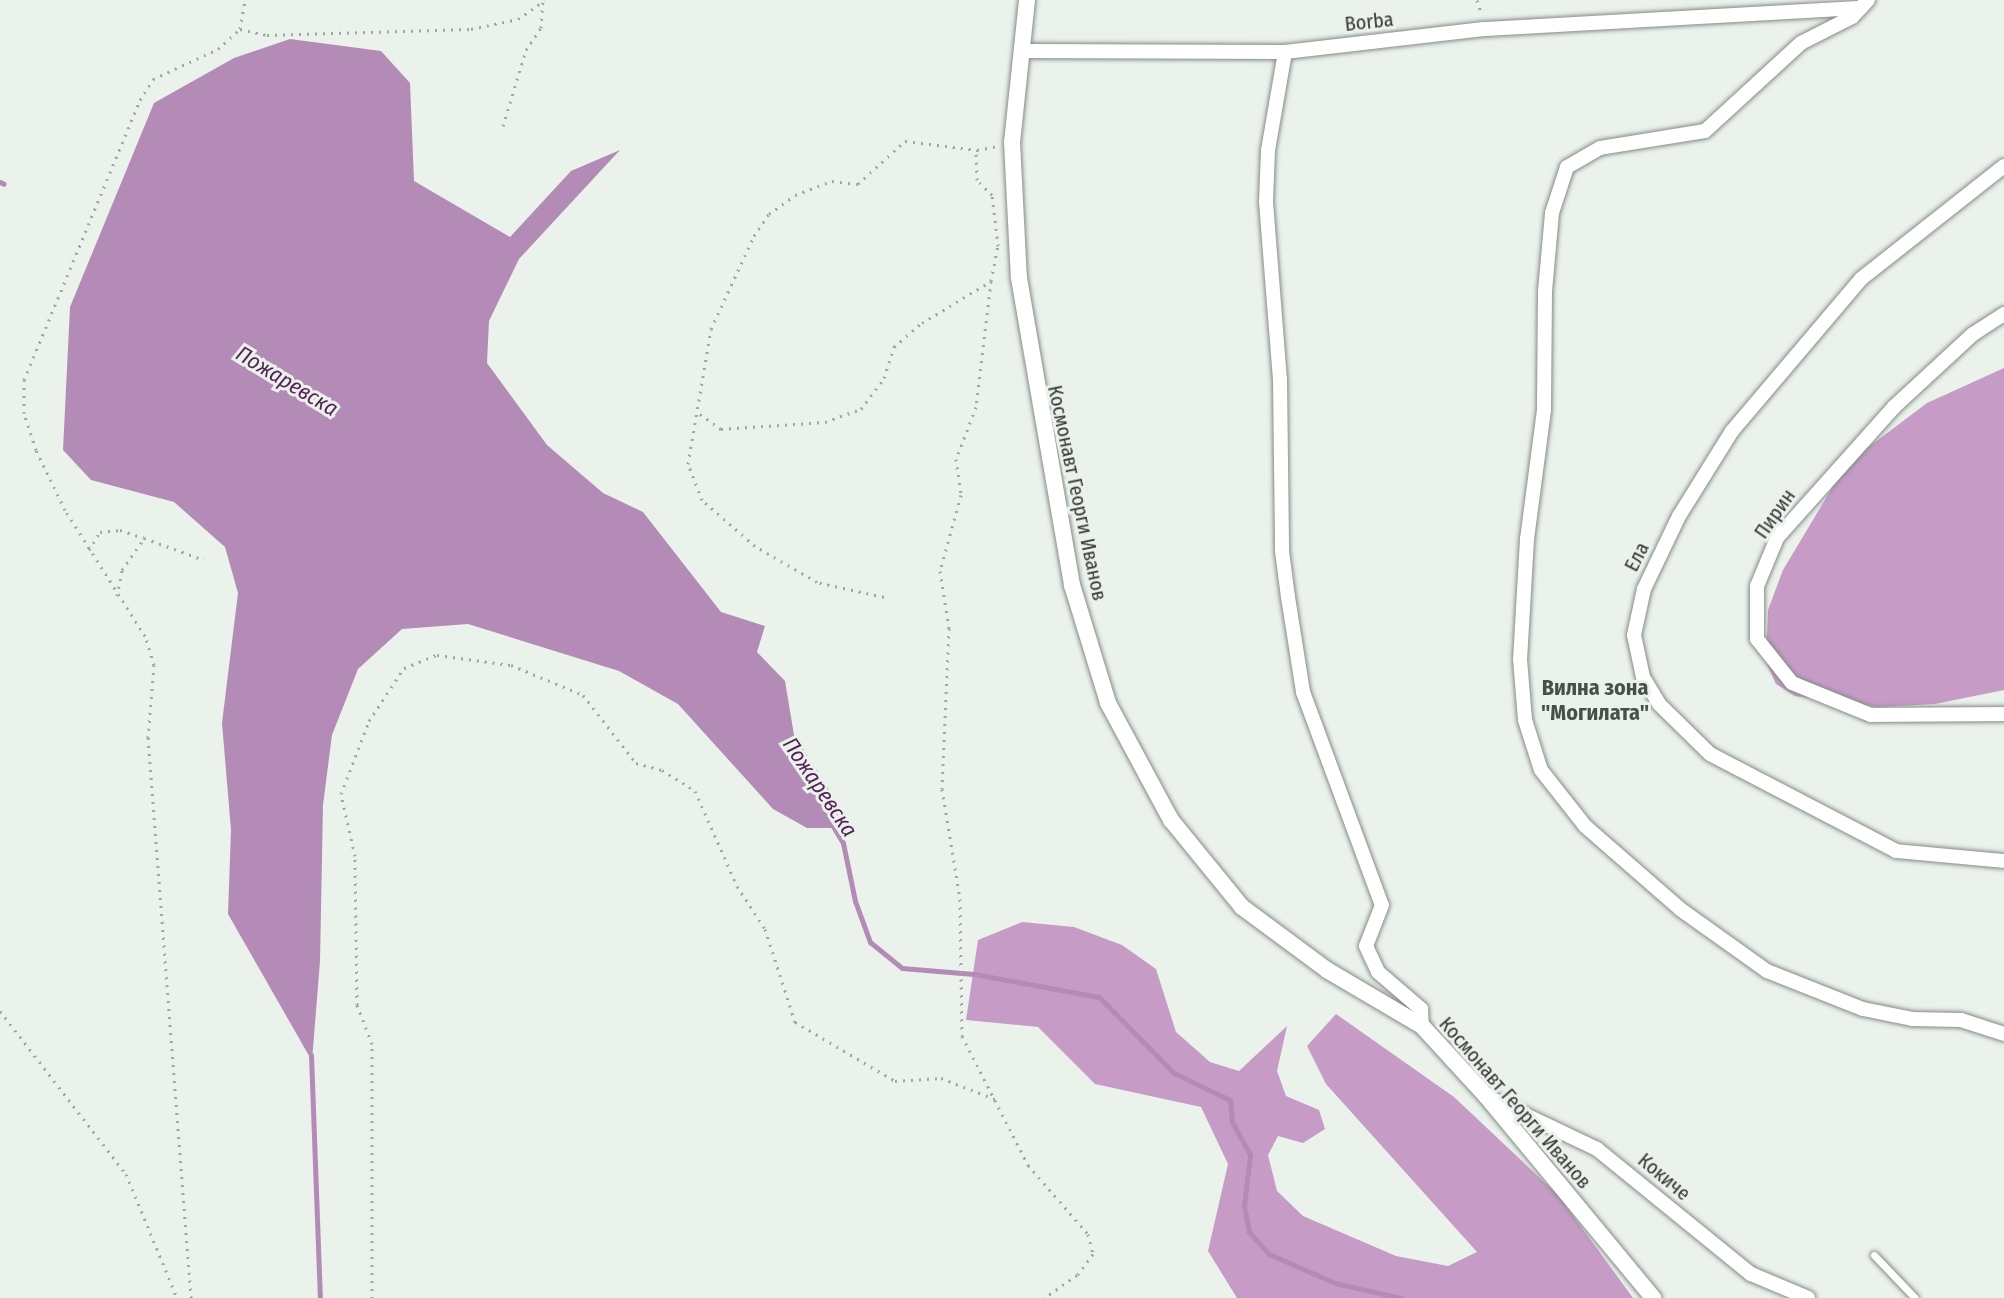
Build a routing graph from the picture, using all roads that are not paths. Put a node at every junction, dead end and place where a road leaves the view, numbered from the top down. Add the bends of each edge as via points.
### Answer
1 (1027, 0) edge
2 (1866, 4) edge
3 (1022, 51) junction
4 (1285, 52) junction
5 (2004, 166) edge
6 (2004, 314) edge
7 (2004, 714) edge
8 (2004, 861) edge
9 (1422, 1026) junction
10 (2004, 1034) edge
11 (1487, 1097) junction
12 (1874, 1255) dead end
13 (1653, 1298) edge
14 (1808, 1298) edge
15 (1915, 1298) edge

1 - 3 street, Космонавт Георги Иванов
2 - 4 street, Borba via 1484,29
2 - 10 street via 1801,43 1705,131 1600,148 1567,167 1552,213 1545,292 1544,410 1527,539 1520,659 1525,720 1541,770 1585,826 1680,909 1767,971 1863,1009 1912,1019 1961,1020
3 - 4 street, Borba
3 - 9 street, Космонавт Георги Иванов via 1012,142 1014,228 1032,376 1072,585 1108,703 1171,820 1242,907 1327,970
4 - 9 street via 1268,150 1266,202 1280,379 1282,551 1303,692 1382,905 1366,946 1378,972 1421,1009
5 - 8 street, Ела via 1861,279 1732,431 1679,516 1644,589 1634,635 1643,677 1659,704 1710,754 1896,851
6 - 7 street, Пирин via 1973,334 1894,407 1777,538 1757,586 1757,639 1792,683 1871,715
9 - 11 street, Космонавт Георги Иванов
11 - 13 street, Космонавт Георги Иванов
11 - 14 street, Кокиче via 1597,1149 1751,1274
12 - 15 lane

